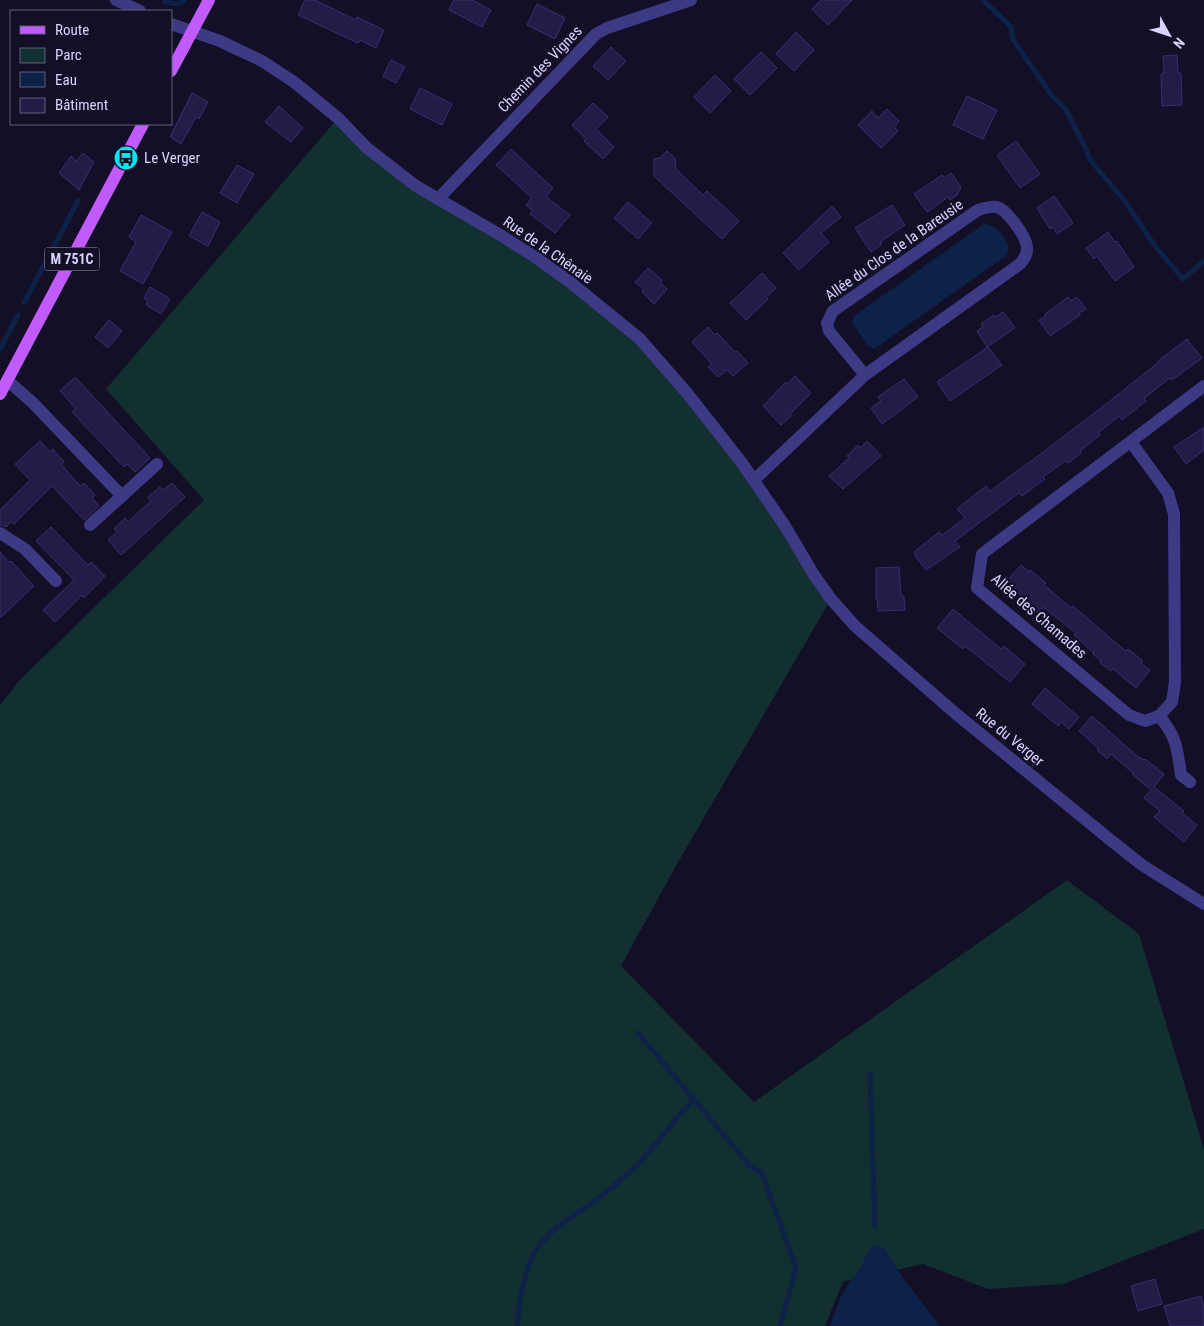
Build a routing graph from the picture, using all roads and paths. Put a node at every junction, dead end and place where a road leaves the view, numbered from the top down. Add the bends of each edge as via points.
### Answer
1 (116, 0) edge
2 (209, 0) edge
3 (691, 0) edge
4 (138, 10) edge
5 (172, 24) edge
6 (192, 32) junction
7 (172, 69) edge
8 (142, 125) edge
9 (438, 199) junction
10 (865, 375) junction
11 (7, 380) junction
12 (1204, 386) edge
13 (0, 394) edge
14 (1131, 442) junction
15 (157, 464) dead end
16 (754, 480) junction
17 (122, 496) junction
18 (90, 525) dead end
19 (0, 533) edge
20 (814, 575) joint
21 (56, 581) dead end
22 (1159, 716) junction
23 (1190, 782) dead end
24 (1204, 904) edge

1 - 4 street
2 - 6 main road
3 - 9 street, Chemin des Vignes via 596,34
5 - 6 street, Rue de la Chênaie
6 - 7 main road
6 - 9 street, Rue de la Chênaie via 262,61 294,82 326,106 368,148
8 - 11 main road, M 751C
9 - 16 street, Rue de la Chênaie via 534,257 640,339 687,393
10 - 10 street, Allée du Clos de la Bareusie via 1020,264 1028,248 1004,211 994,207 978,210 833,311 827,323 829,330
10 - 16 street, Allée du Clos de la Bareusie
11 - 13 main road, M 751C
11 - 17 street
12 - 14 street, Allée des Chamades
14 - 22 street via 1168,493 1174,514 1175,682 1172,702
14 - 22 street, Allée des Chamades via 982,554 977,588 1129,715 1145,721
15 - 17 street
16 - 20 street, Rue de la Chênaie
17 - 18 street
19 - 21 street via 25,549
20 - 24 street, Rue du Verger via 855,626 955,713 1142,865
22 - 23 street via 1171,730 1181,775

